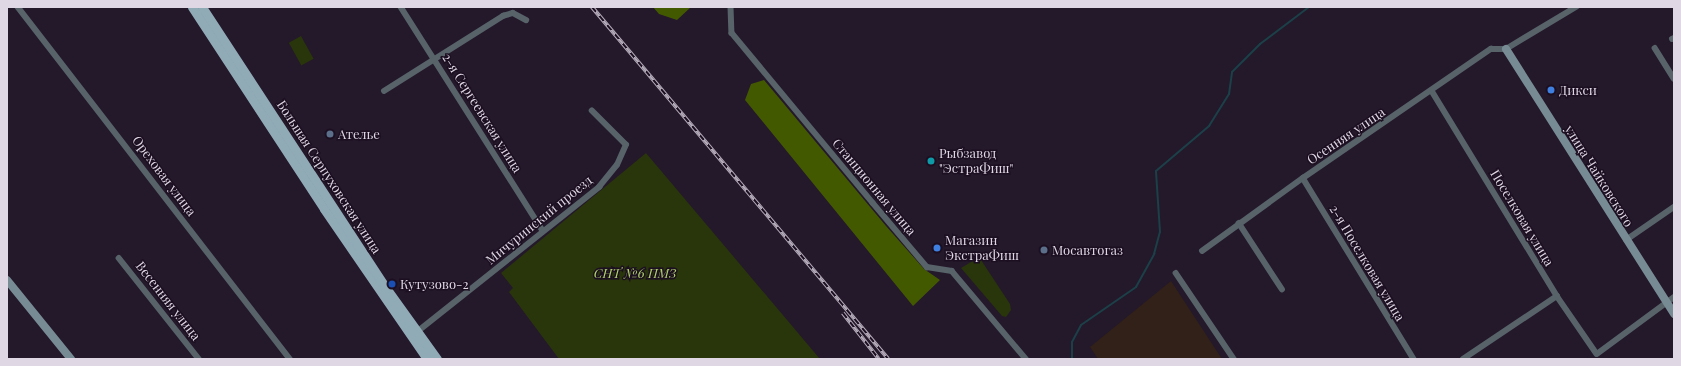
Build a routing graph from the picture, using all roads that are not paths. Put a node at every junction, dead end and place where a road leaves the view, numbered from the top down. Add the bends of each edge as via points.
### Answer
1 (18, 7) edge
2 (192, 7) edge
3 (202, 7) edge
4 (401, 7) edge
5 (731, 7) edge
6 (1576, 7) edge
7 (526, 20) dead end
8 (1655, 48) dead end
9 (1506, 49) junction
10 (435, 59) junction
11 (1674, 78) edge
12 (384, 91) dead end
13 (1432, 91) junction
14 (592, 111) dead end
15 (1303, 178) junction
16 (1674, 207) edge
17 (1239, 223) junction
18 (543, 231) junction
19 (1626, 240) junction
20 (1202, 251) dead end
21 (119, 258) dead end
22 (1176, 273) dead end
23 (7, 280) edge
24 (1282, 288) dead end
25 (1557, 296) junction
26 (1674, 297) edge
27 (1666, 302) junction
28 (1674, 314) edge
29 (417, 332) junction
30 (71, 359) edge
31 (199, 359) edge
32 (290, 359) edge
33 (427, 359) edge
34 (438, 359) edge
35 (1026, 359) edge
36 (1234, 359) edge
37 (1414, 359) edge
38 (1463, 359) edge

1 - 32 street, Ореховая улица
2 - 33 main road, Большая Серпуховская улица via 324,209
3 - 29 main road, Большая Серпуховская улица
4 - 10 street, 2-я Сергеевская улица
5 - 35 street, Станционная улица via 732,33 873,203 927,267 952,271
6 - 9 street
7 - 10 street via 513,13 503,16
8 - 11 street
9 - 13 street, Осенняя улица via 1491,49
9 - 19 street, улица Чайковского
10 - 12 street
10 - 18 street, 2-я Сергеевская улица
13 - 15 street, Осенняя улица
13 - 25 street, Поселковая улица
14 - 18 street, Мичуринский проезд via 626,145 617,165 599,187
15 - 17 street, Осенняя улица
15 - 37 street, 2-я Поселковая улица
16 - 19 street
17 - 20 street, Осенняя улица
17 - 24 street
18 - 29 street, Мичуринский проезд
19 - 27 street, улица Чайковского
21 - 31 street, Весенняя улица
22 - 36 street
23 - 30 street
25 - 27 street, Поселковая улица via 1597,354
25 - 38 street
26 - 27 street
27 - 28 street, улица Чайковского
29 - 34 main road, Большая Серпуховская улица

